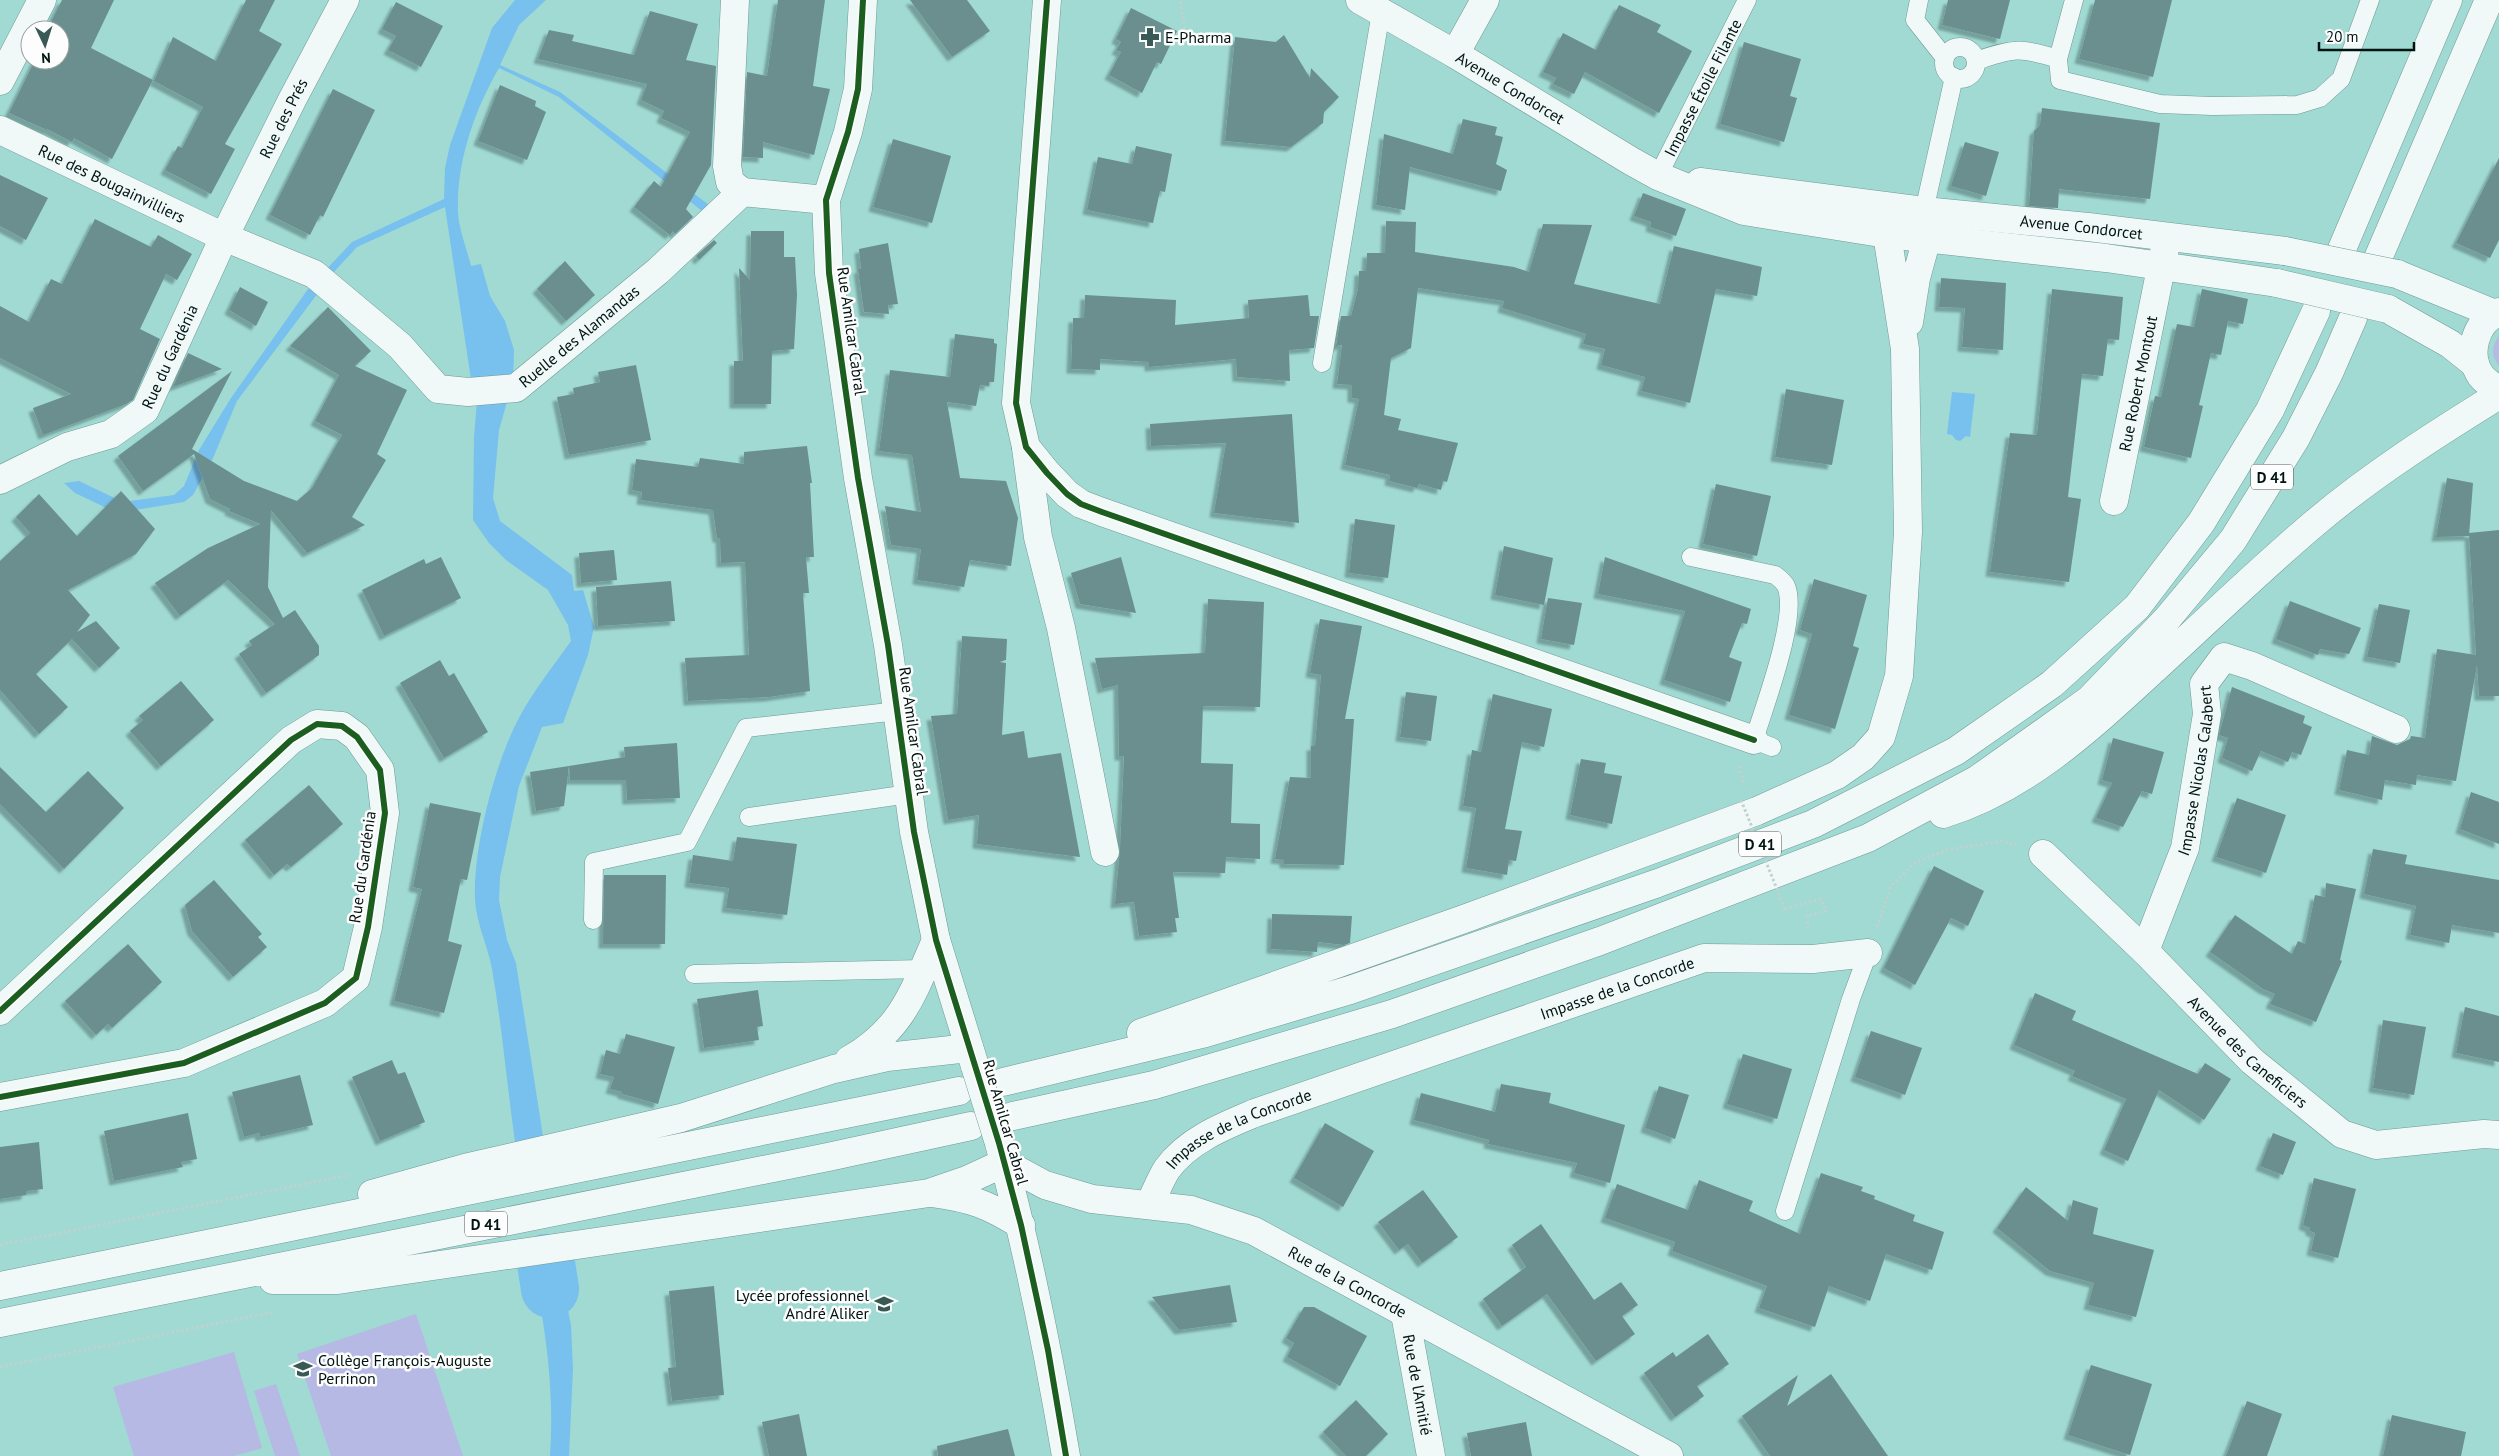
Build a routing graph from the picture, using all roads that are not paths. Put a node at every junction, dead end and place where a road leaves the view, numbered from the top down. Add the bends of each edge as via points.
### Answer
1 (42, 0) edge
2 (345, 0) edge
3 (735, 0) edge
4 (863, 0) edge
5 (1047, 0) edge
6 (1485, 0) edge
7 (1747, 0) edge
8 (1919, 0) edge
9 (2074, 0) edge
10 (2370, 0) edge
11 (2448, 0) edge
12 (2489, 0) edge
13 (1371, 6) edge
14 (1455, 54) junction
15 (1945, 58) junction
16 (2058, 59) junction
17 (1976, 61) junction
18 (1954, 78) junction
19 (0, 81) edge
20 (0, 130) edge
21 (1658, 176) junction
22 (742, 192) junction
23 (826, 200) junction
24 (1924, 211) junction
25 (1887, 234) junction
26 (224, 237) junction
27 (1927, 238) junction
28 (2167, 238) junction
29 (2339, 256) dead end
30 (2161, 266) junction
31 (2386, 268) junction
32 (2316, 312) dead end
33 (2497, 313) edge
34 (2353, 318) tunnel mouth
35 (1905, 349) junction
36 (1322, 362) dead end
37 (2475, 364) junction
38 (2499, 390) edge
39 (2499, 394) edge
40 (1026, 446) junction
41 (0, 480) edge
42 (2114, 501) dead end
43 (1691, 557) dead end
44 (898, 711) junction
45 (2396, 729) dead end
46 (1763, 743) joint
47 (909, 794) junction
48 (749, 818) dead end
49 (1868, 838) junction
50 (1105, 852) dead end
51 (2043, 854) road end
52 (592, 920) dead end
53 (936, 940) junction
54 (2145, 951) junction
55 (1868, 953) joint
56 (923, 969) junction
57 (694, 974) dead end
58 (0, 1011) edge
59 (972, 1057) junction
60 (834, 1069) junction
61 (959, 1091) dead end
62 (0, 1097) edge
63 (1013, 1116) dead end
64 (971, 1126) dead end
65 (2499, 1135) edge
66 (1002, 1153) junction
67 (929, 1193) junction
68 (1149, 1205) junction
69 (1785, 1210) dead end
70 (1021, 1225) junction
71 (158, 1254) junction
72 (104, 1265) junction
73 (0, 1274) edge
74 (215, 1280) junction
75 (0, 1286) edge
76 (81, 1307) junction
77 (1405, 1314) junction
78 (0, 1323) edge
79 (0, 1330) edge
80 (1066, 1456) edge
81 (1431, 1456) edge
82 (1669, 1456) edge

1 - 19 main road
2 - 26 main road, Rue des Prés
3 - 22 main road via 727,166 730,182
4 - 23 main road, Rue Amilcar Cabral via 858,89
5 - 40 main road via 1016,404
6 - 14 main road
7 - 21 lane, Impasse Étoile Filante
8 - 15 lane via 1915,20
9 - 16 lane
10 - 16 lane via 2340,80 2320,98 2297,105 2160,104 2060,80
11 - 29 main road
12 - 31 main road
13 - 14 main road, Avenue Condorcet
13 - 36 lane
14 - 21 main road, Avenue Condorcet
15 - 17 lane via 1952,50 1962,47 1972,52
15 - 18 lane via 1946,71
16 - 17 lane via 2033,51 2007,50
17 - 18 lane via 1968,77
18 - 24 lane
20 - 26 main road, Rue des Bougainvilliers
21 - 24 main road, Avenue Condorcet
21 - 25 main road, Avenue Condorcet via 1744,211
22 - 23 main road
22 - 26 main road, Ruelle des Alamandas via 658,272 516,388 468,392 438,388 400,346 322,280
23 - 44 main road, Rue Amilcar Cabral via 829,273 858,478
24 - 25 main road
24 - 27 main road
24 - 28 main road, Avenue Condorcet
25 - 27 main road, Avenue Condorcet
25 - 35 main road
26 - 41 main road, Rue du Gardénia via 145,410 111,434 67,447
27 - 30 main road, Avenue Condorcet
27 - 35 main road via 1916,278
28 - 30 main road, Rue Robert Montout
28 - 31 main road, Avenue Condorcet, bridge
30 - 37 main road, Avenue Condorcet, bridge via 2277,283 2388,309 2450,344
30 - 42 main road, Rue Robert Montout
31 - 33 main road, Avenue Condorcet
32 - 35 main road, D 41 via 2270,410 2201,523 2137,607 2052,684 1956,751 1813,824 1658,883 1434,961 1202,1034 1009,1080 1757,811 1837,775 1863,758 1881,737 1899,676 1908,532
33 - 37 main road via 2476,335
34 - 49 main road, D 41 via 2296,438 2233,540 2167,619 2089,700 1978,779
37 - 38 main road, Avenue Condorcet via 2480,375
39 - 49 main road via 2403,456 2316,522 2101,718 2056,754 1999,792 1954,811
40 - 46 main road via 1067,494 1081,504
40 - 50 main road via 1038,537 1061,628
43 - 46 lane via 1775,575 1786,584 1789,601 1787,626
44 - 47 main road, Rue Amilcar Cabral
44 - 52 lane via 746,728 687,842 594,862
45 - 54 main road, Impasse Nicolas Calabert via 2252,666 2224,657 2204,684 2207,714 2185,848
47 - 48 lane
47 - 53 main road, Rue Amilcar Cabral
49 - 63 main road, D 41 via 1618,935 1392,1014 1154,1085
51 - 54 main road, Avenue des Caneficiers
53 - 56 main road
53 - 59 main road, Rue Amilcar Cabral
54 - 65 main road, Avenue des Caneficiers via 2252,1061 2342,1134 2376,1145 2465,1135
55 - 68 main road, Impasse de la Concorde via 1813,959 1704,958 1255,1113 1208,1133 1182,1154 1167,1169
55 - 69 lane
56 - 57 lane
56 - 60 main road via 905,1009 890,1030 868,1050
58 - 62 main road, Rue du Gardénia via 291,740 316,724 342,726 358,737 380,770 385,813 368,927 356,978 325,1003 184,1063
59 - 60 main road via 887,1057
59 - 66 main road, Rue Amilcar Cabral, bridge
60 - 71 main road via 681,1118 465,1168
61 - 71 main road, D 41
64 - 74 main road, D 41
66 - 67 main road via 967,1180
66 - 68 main road, Rue de la Concorde via 1045,1185 1092,1199
66 - 70 main road, Rue Amilcar Cabral
67 - 70 main road via 965,1197 995,1209
67 - 74 main road via 338,1280
68 - 77 main road, Rue de la Concorde via 1191,1210 1254,1231
70 - 80 main road, Rue Amilcar Cabral via 1048,1350
71 - 72 main road, D 41
72 - 73 main road
72 - 75 main road, D 41
74 - 76 main road, D 41
76 - 78 main road, D 41
76 - 79 main road
77 - 81 main road, Rue de l'Amitié
77 - 82 main road, Rue de la Concorde

